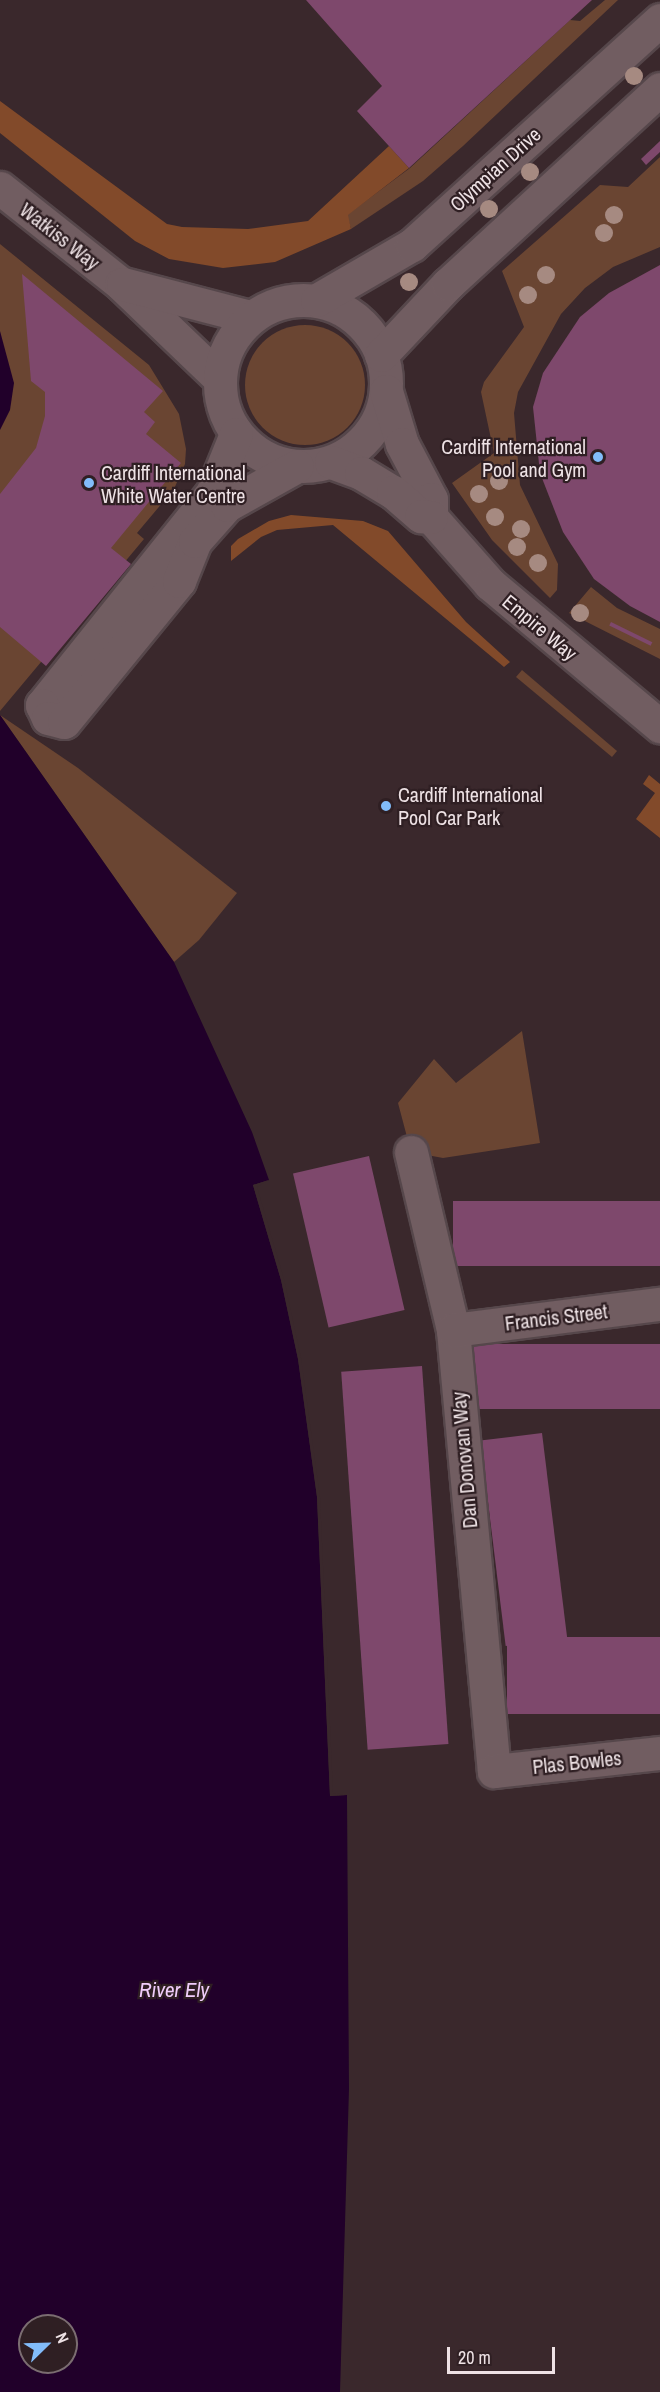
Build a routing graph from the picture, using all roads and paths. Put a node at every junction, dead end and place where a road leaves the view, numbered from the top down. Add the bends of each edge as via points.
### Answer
1 (660, 20) edge
2 (660, 89) edge
3 (0, 188) edge
4 (121, 284) junction
5 (316, 300) junction
6 (250, 317) junction
7 (381, 355) junction
8 (219, 378) junction
9 (386, 392) junction
10 (236, 434) junction
11 (331, 462) junction
12 (297, 466) junction
13 (431, 517) junction
14 (660, 726) edge
15 (411, 1152) dead end
16 (660, 1304) edge
17 (453, 1330) junction
18 (660, 1753) edge
19 (494, 1771) joint

1 - 5 street, Olympian Drive via 412,244
2 - 7 street via 448,284
3 - 4 street, Watkiss Way
4 - 6 street, Watkiss Way
4 - 8 street, Watkiss Way
5 - 6 street via 271,305
5 - 7 street via 338,307 356,319 372,335
6 - 8 street via 229,345
7 - 9 street
8 - 10 street via 220,398
9 - 11 street via 377,422 358,446
9 - 13 street, Empire Way via 402,444 430,499
10 - 12 street via 274,462
10 - 12 street via 212,494 42,705 48,718 64,722 179,581 195,541 227,506
11 - 12 street
11 - 13 street, Empire Way via 361,473 393,492 421,516
13 - 14 street, Empire Way via 490,584
15 - 17 street, Dan Donovan Way
16 - 17 street, Francis Street
17 - 19 street, Dan Donovan Way
18 - 19 street, Plas Bowles

